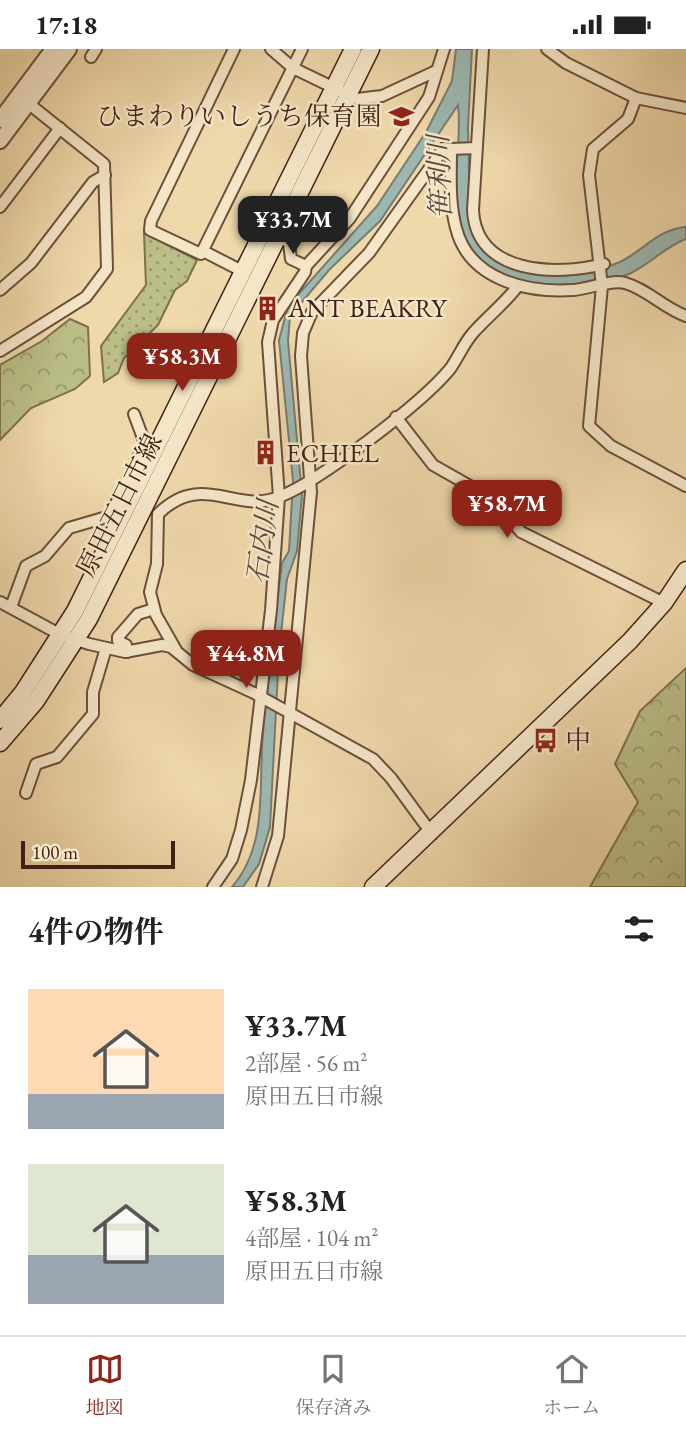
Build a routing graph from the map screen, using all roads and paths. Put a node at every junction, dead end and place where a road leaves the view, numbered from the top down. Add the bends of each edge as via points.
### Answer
1 (53, 49) edge
2 (69, 49) edge
3 (234, 49) edge
4 (271, 49) edge
5 (302, 49) edge
6 (353, 49) edge
7 (371, 49) edge
8 (444, 49) edge
9 (483, 49) edge
10 (547, 49) edge
11 (293, 68) junction
12 (436, 71) junction
13 (341, 92) junction
14 (636, 98) junction
15 (28, 103) junction
16 (686, 108) edge
17 (0, 120) edge
18 (60, 128) junction
19 (0, 141) edge
20 (475, 148) junction
21 (451, 149) junction
22 (105, 175) junction
23 (0, 207) edge
24 (279, 236) junction
25 (203, 251) junction
26 (602, 265) junction
27 (306, 266) junction
28 (244, 272) junction
29 (602, 285) junction
30 (517, 287) junction
31 (0, 290) edge
32 (686, 316) edge
33 (0, 351) edge
34 (134, 414) dead end
35 (396, 417) junction
36 (150, 447) junction
37 (170, 460) junction
38 (309, 479) junction
39 (686, 486) edge
40 (167, 490) dead end
41 (279, 497) junction
42 (175, 499) junction
43 (116, 518) junction
44 (686, 570) edge
45 (0, 602) edge
46 (664, 603) junction
47 (11, 607) junction
48 (154, 608) junction
49 (68, 637) junction
50 (106, 648) junction
51 (176, 650) junction
52 (127, 652) junction
53 (263, 698) junction
54 (289, 713) junction
55 (0, 720) edge
56 (0, 743) edge
57 (26, 793) dead end
58 (432, 834) junction
59 (213, 887) edge
60 (262, 887) edge
61 (373, 887) edge

1 - 17 street
2 - 15 street
3 - 25 street via 151,221 150,230 201,254
4 - 11 street
5 - 11 street
6 - 13 main road, 原田五日市線
7 - 13 main road, 原田五日市線
8 - 12 street
9 - 20 street
10 - 14 street
11 - 13 street
11 - 25 street
12 - 13 street via 382,96 357,99
12 - 27 street via 429,97 350,218
13 - 24 main road, 原田五日市線
13 - 28 main road, 原田五日市線
14 - 16 street
14 - 26 street via 628,119 593,149 589,175
15 - 18 street
15 - 19 street
18 - 22 street via 102,161
18 - 23 street
20 - 21 street
20 - 26 street via 474,223 491,252 517,266 563,271
21 - 30 street via 451,198 460,239 482,268
21 - 38 street via 443,148 377,242 307,322 301,356
22 - 31 street via 93,182 31,263
22 - 33 street via 105,272 86,297
24 - 27 street via 289,243 291,259
24 - 37 main road, 原田五日市線
25 - 28 street
26 - 29 street
27 - 41 street via 273,320 268,342
28 - 36 main road, 原田五日市線
29 - 30 street via 572,291
29 - 32 street via 624,282
29 - 39 street via 589,426 611,446
30 - 35 street via 472,333 449,369
34 - 36 street
35 - 38 street
35 - 46 street via 433,465 493,499 521,532
36 - 37 street
36 - 43 main road, 原田五日市線
36 - 43 street via 131,470
37 - 49 main road, 原田五日市線
38 - 41 street
38 - 54 street
40 - 42 street
41 - 42 street via 256,502 215,494
41 - 53 street
42 - 48 street via 157,517 156,564 150,587
43 - 47 street via 69,528 46,557 30,562
43 - 49 main road, 原田五日市線
44 - 46 main road
45 - 47 street
46 - 58 main road
47 - 49 street
48 - 51 street
48 - 52 street via 138,614 118,638
49 - 50 street
49 - 55 main road, 原田五日市線
49 - 56 main road, 原田五日市線 via 36,701
50 - 52 street
50 - 57 street via 93,692 93,713 57,757 36,764
51 - 52 street via 162,645
51 - 53 street via 193,665
53 - 54 street
53 - 59 street via 238,845
54 - 58 street via 373,759
54 - 60 street via 278,836
58 - 61 main road

